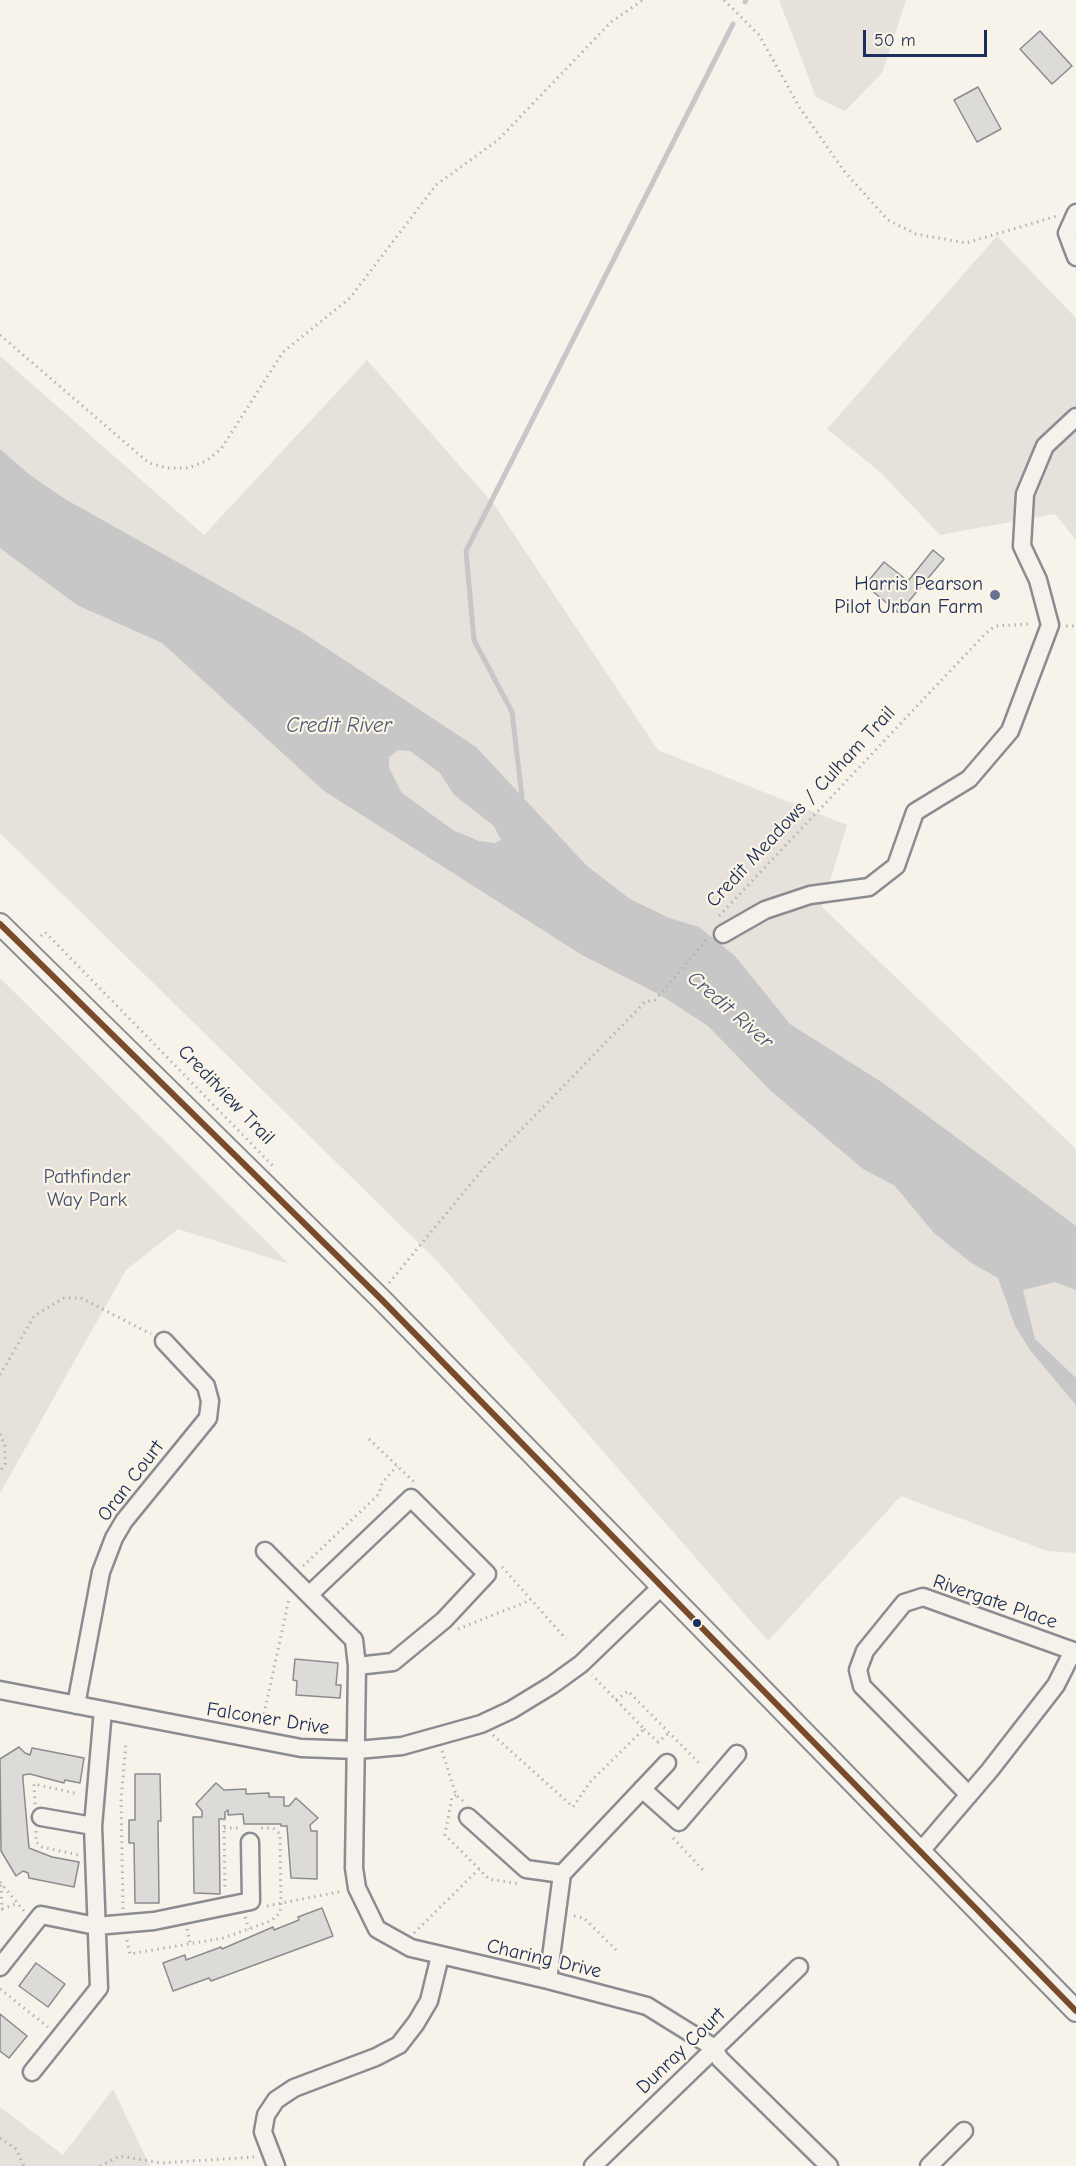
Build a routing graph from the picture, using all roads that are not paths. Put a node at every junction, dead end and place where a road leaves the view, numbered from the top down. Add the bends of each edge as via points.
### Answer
1 (1072, 213) edge
2 (1076, 257) edge
3 (1076, 417) edge
4 (0, 924) edge
5 (716, 926) road end
6 (164, 1341) road end
7 (265, 1551) dead end
8 (662, 1586) junction
9 (310, 1594) junction
10 (1074, 1651) edge
11 (357, 1666) junction
12 (0, 1690) edge
13 (76, 1705) junction
14 (103, 1710) junction
15 (357, 1750) junction
16 (737, 1754) dead end
17 (667, 1762) dead end
18 (642, 1789) junction
19 (969, 1795) junction
20 (41, 1817) dead end
21 (468, 1817) dead end
22 (93, 1826) junction
23 (250, 1842) dead end
24 (920, 1852) junction
25 (562, 1874) junction
26 (96, 1926) junction
27 (440, 1956) junction
28 (0, 1967) edge
29 (799, 1967) dead end
30 (548, 1980) junction
31 (1076, 2011) edge
32 (713, 2048) junction
33 (32, 2073) dead end
34 (964, 2130) dead end
35 (274, 2161) edge
36 (593, 2166) edge
37 (829, 2166) edge
38 (929, 2166) edge

1 - 2 street via 1067,233
3 - 5 street via 1045,446 1025,494 1022,546 1038,580 1050,625 1010,731 969,779 915,812 896,866 869,887 810,895
4 - 8 main road via 382,1300
6 - 13 street, Oran Court via 206,1386 210,1401 208,1418 114,1538 101,1572
7 - 9 street, Charing Drive
8 - 15 street, Falconer Drive via 581,1664 511,1710 481,1724 402,1746
8 - 24 main road
9 - 11 street, Charing Drive via 354,1640
9 - 11 street via 411,1498 488,1574 450,1615 393,1662
10 - 19 street, Rivergate Place via 1056,1685
10 - 19 street, Rivergate Place via 919,1598 904,1603 865,1651 858,1670 862,1686
11 - 15 street, Charing Drive
12 - 13 street, Falconer Drive
13 - 14 street, Falconer Drive
14 - 15 street, Falconer Drive via 280,1745
14 - 22 street
15 - 27 street, Charing Drive via 357,1888 377,1929 403,1944
16 - 18 street via 679,1822
17 - 18 street
18 - 25 street
19 - 24 street, Rivergate Place
20 - 22 street
21 - 25 street via 526,1869
22 - 26 street
23 - 26 street via 251,1901 154,1922
24 - 31 main road
25 - 30 street
26 - 28 street via 41,1915
26 - 33 street via 99,1988
27 - 30 street, Charing Drive
27 - 35 street via 429,2001 399,2045 294,2088 276,2100 266,2115 263,2132
29 - 32 street, Dunray Court
30 - 32 street, Charing Drive via 647,2006
32 - 36 street, Dunray Court
32 - 37 street, Charing Drive
34 - 38 street

